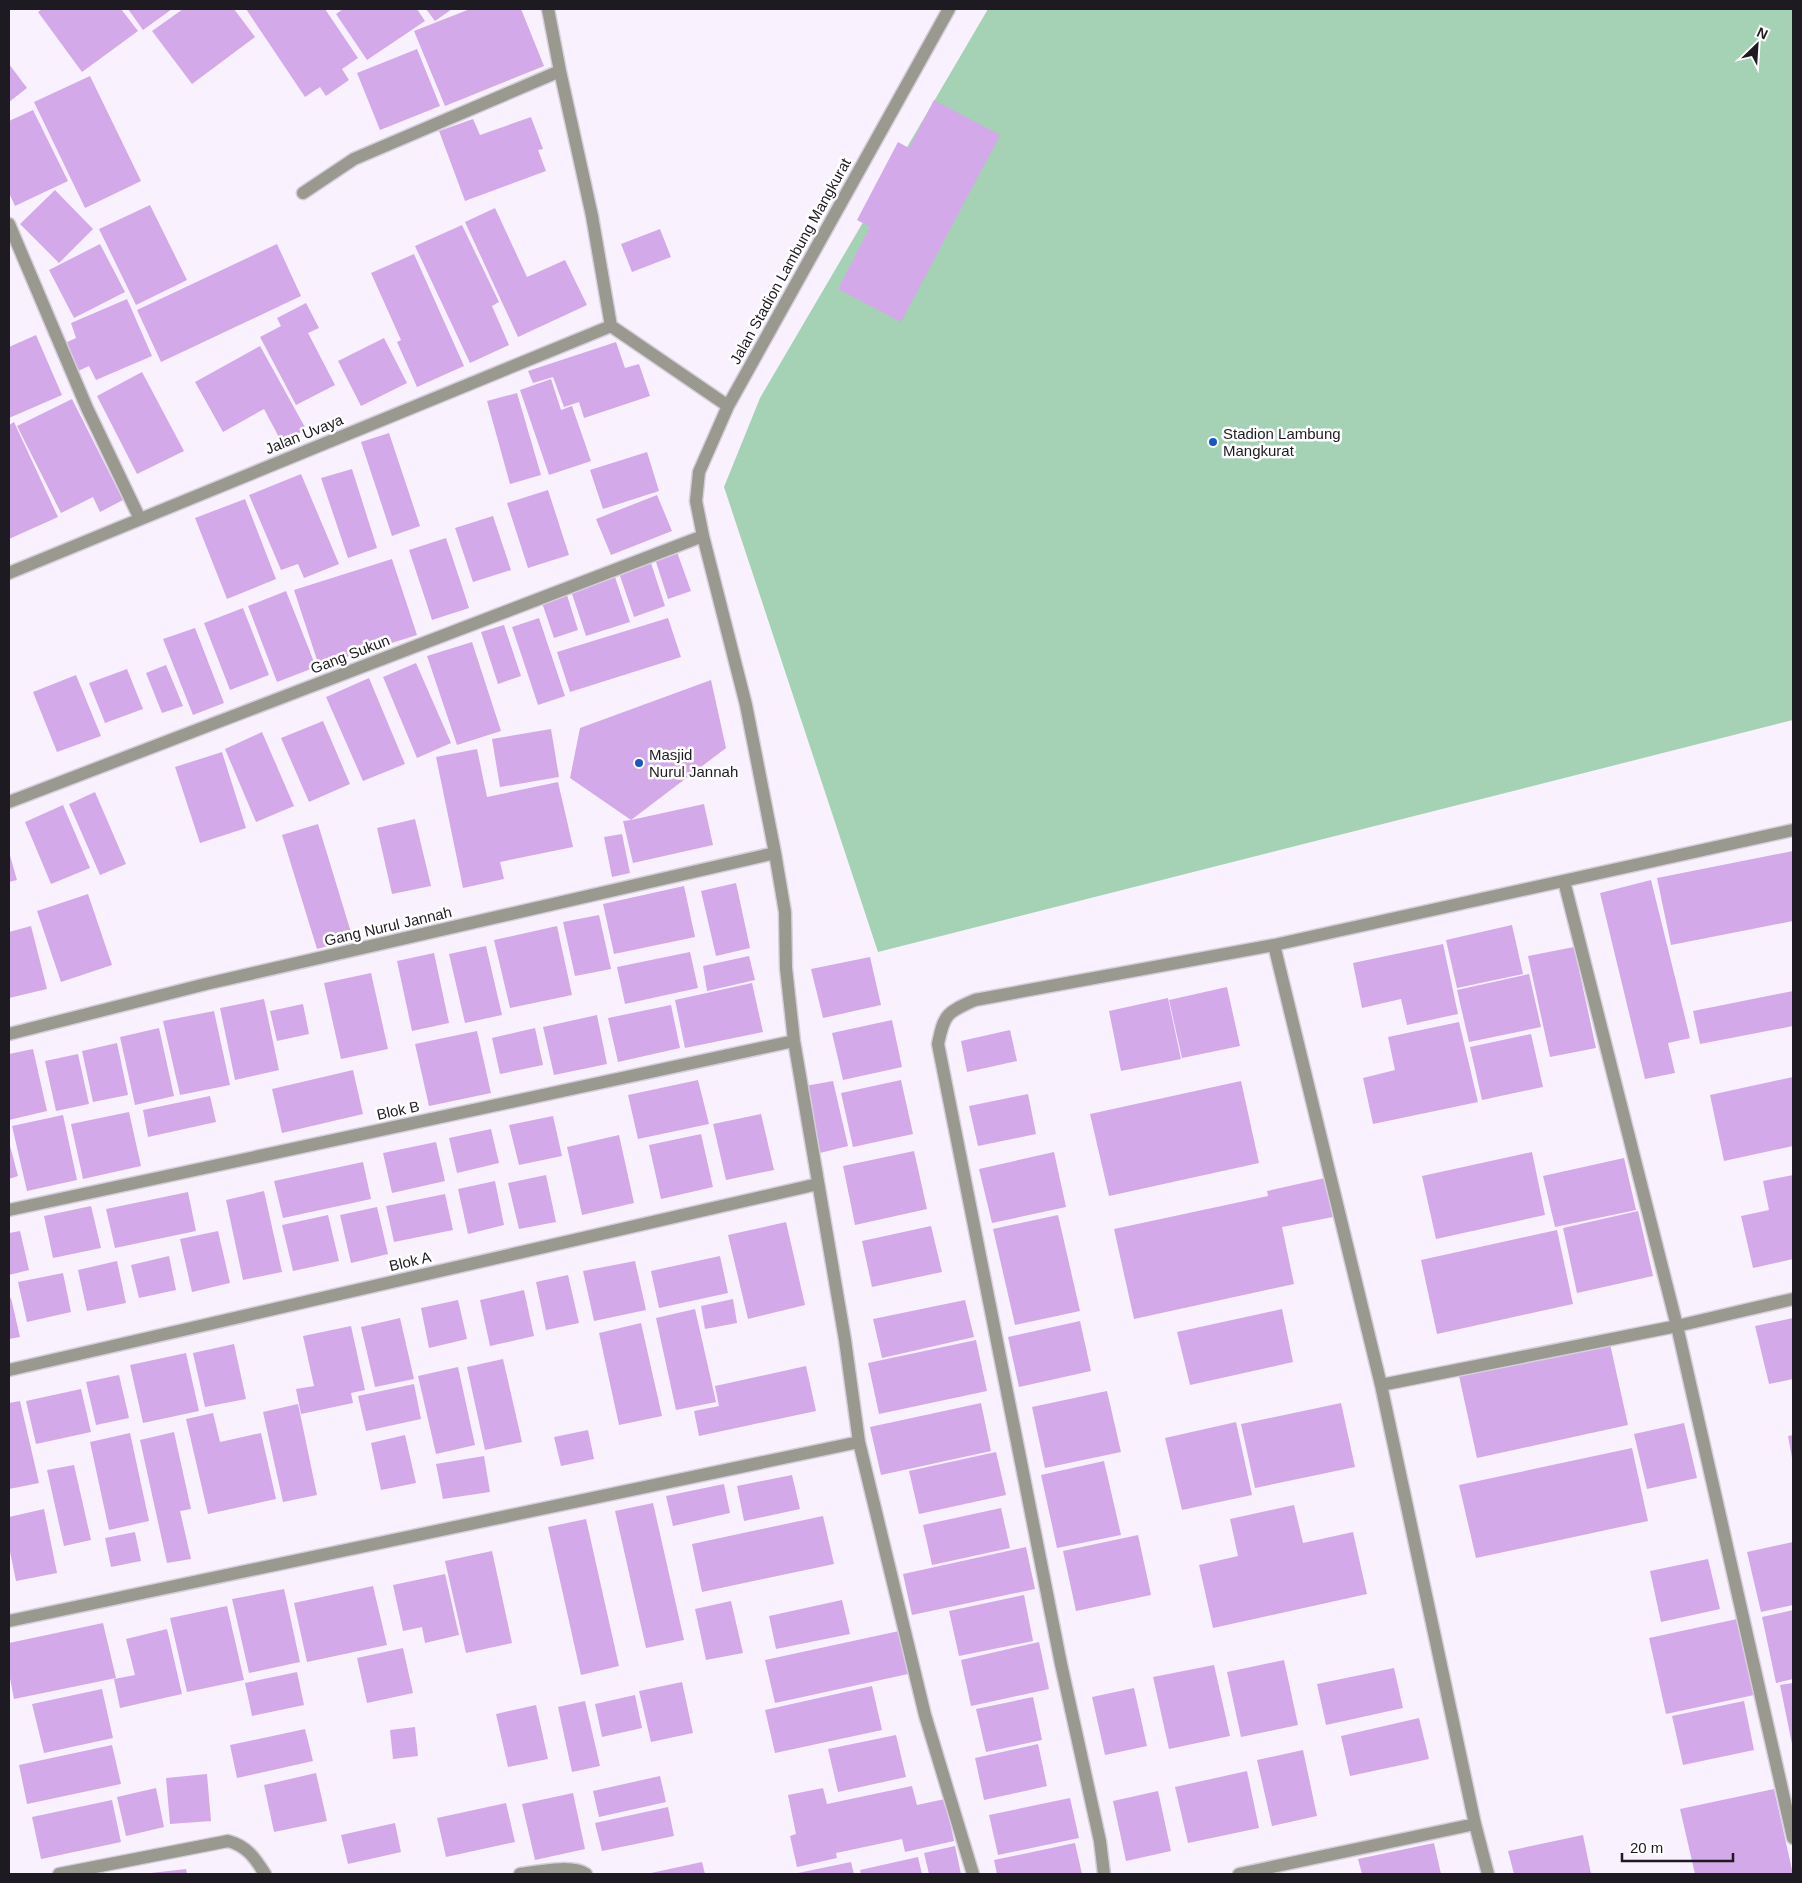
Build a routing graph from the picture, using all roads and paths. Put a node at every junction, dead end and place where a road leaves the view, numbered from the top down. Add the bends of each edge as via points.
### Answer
1 (548, 9) edge
2 (949, 9) edge
3 (560, 71) junction
4 (302, 194) dead end
5 (9, 224) edge
6 (611, 326) junction
7 (728, 406) junction
8 (140, 519) junction
9 (703, 536) junction
10 (9, 573) edge
11 (9, 802) edge
12 (1793, 830) edge
13 (775, 853) junction
14 (1564, 880) junction
15 (1274, 945) junction
16 (9, 1034) edge
17 (794, 1041) junction
18 (818, 1184) junction
19 (9, 1210) edge
20 (1793, 1298) edge
21 (1676, 1326) junction
22 (9, 1370) edge
23 (1381, 1385) junction
24 (859, 1442) junction
25 (9, 1621) edge
26 (1475, 1824) junction
27 (1793, 1838) edge
28 (59, 1874) edge
29 (265, 1874) edge
30 (520, 1874) edge
31 (586, 1874) edge
32 (973, 1874) edge
33 (1104, 1874) edge
34 (1239, 1874) edge
35 (1488, 1874) edge

1 - 3 street
2 - 7 street, Jalan Stadion Lambung Mangkurat
3 - 4 street via 354,160
3 - 6 street via 592,216
5 - 8 street via 87,408
6 - 7 street
6 - 8 street, Jalan Uvaya
7 - 9 street, Jalan Stadion Lambung Mangkurat via 699,472 696,501
8 - 10 street, Jalan Uvaya
9 - 11 street, Gang Sukun
9 - 13 street, Jalan Stadion Lambung Mangkurat via 746,705
12 - 14 street
13 - 16 street, Gang Nurul Jannah via 206,984
13 - 17 street, Jalan Stadion Lambung Mangkurat via 785,912 786,968
14 - 15 street
14 - 21 street
15 - 23 street
15 - 33 street via 975,1000 954,1009 943,1021 938,1044 1059,1654 1100,1841
17 - 18 street, Jalan Stadion Lambung Mangkurat
17 - 19 street, Blok B
18 - 22 street, Blok A
18 - 24 street, Jalan Stadion Lambung Mangkurat
20 - 21 street
21 - 23 street
21 - 27 street
23 - 26 street
24 - 25 street
24 - 32 street, Jalan Stadion Lambung Mangkurat via 925,1715
26 - 34 street
26 - 35 street
28 - 29 street via 228,1842 239,1844 251,1853
30 - 31 street via 570,1869

